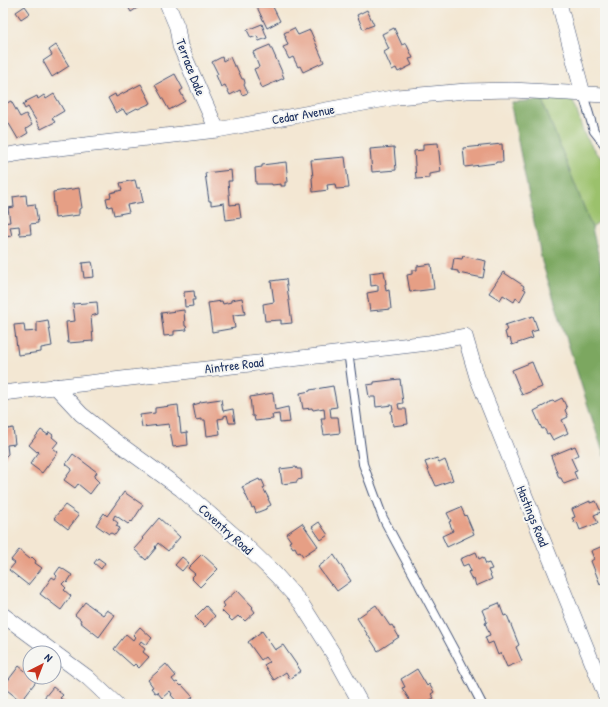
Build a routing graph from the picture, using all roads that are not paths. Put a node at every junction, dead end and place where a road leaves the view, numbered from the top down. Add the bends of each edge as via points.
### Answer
1 (167, 3) edge
2 (559, 3) edge
3 (583, 94) junction
4 (605, 95) edge
5 (217, 130) junction
6 (605, 145) edge
7 (3, 156) edge
8 (465, 336) joint
9 (348, 351) junction
10 (55, 386) junction
11 (3, 393) edge
12 (3, 615) edge
13 (605, 694) edge
14 (116, 704) edge
15 (361, 704) edge
16 (482, 704) edge

1 - 5 street, Terrace Dale via 177,27 180,46
2 - 3 street
3 - 4 street, Cedar Avenue
3 - 5 street, Cedar Avenue via 512,90 398,97
3 - 6 lane via 594,131
5 - 7 street, Cedar Avenue
8 - 9 street, Aintree Road
8 - 13 street, Hastings Road via 480,384
9 - 10 street, Aintree Road
9 - 16 lane via 363,464 383,518
10 - 11 street, Aintree Road
10 - 15 street, Coventry Road via 81,414 181,489 276,575 301,603
12 - 14 street via 87,677

